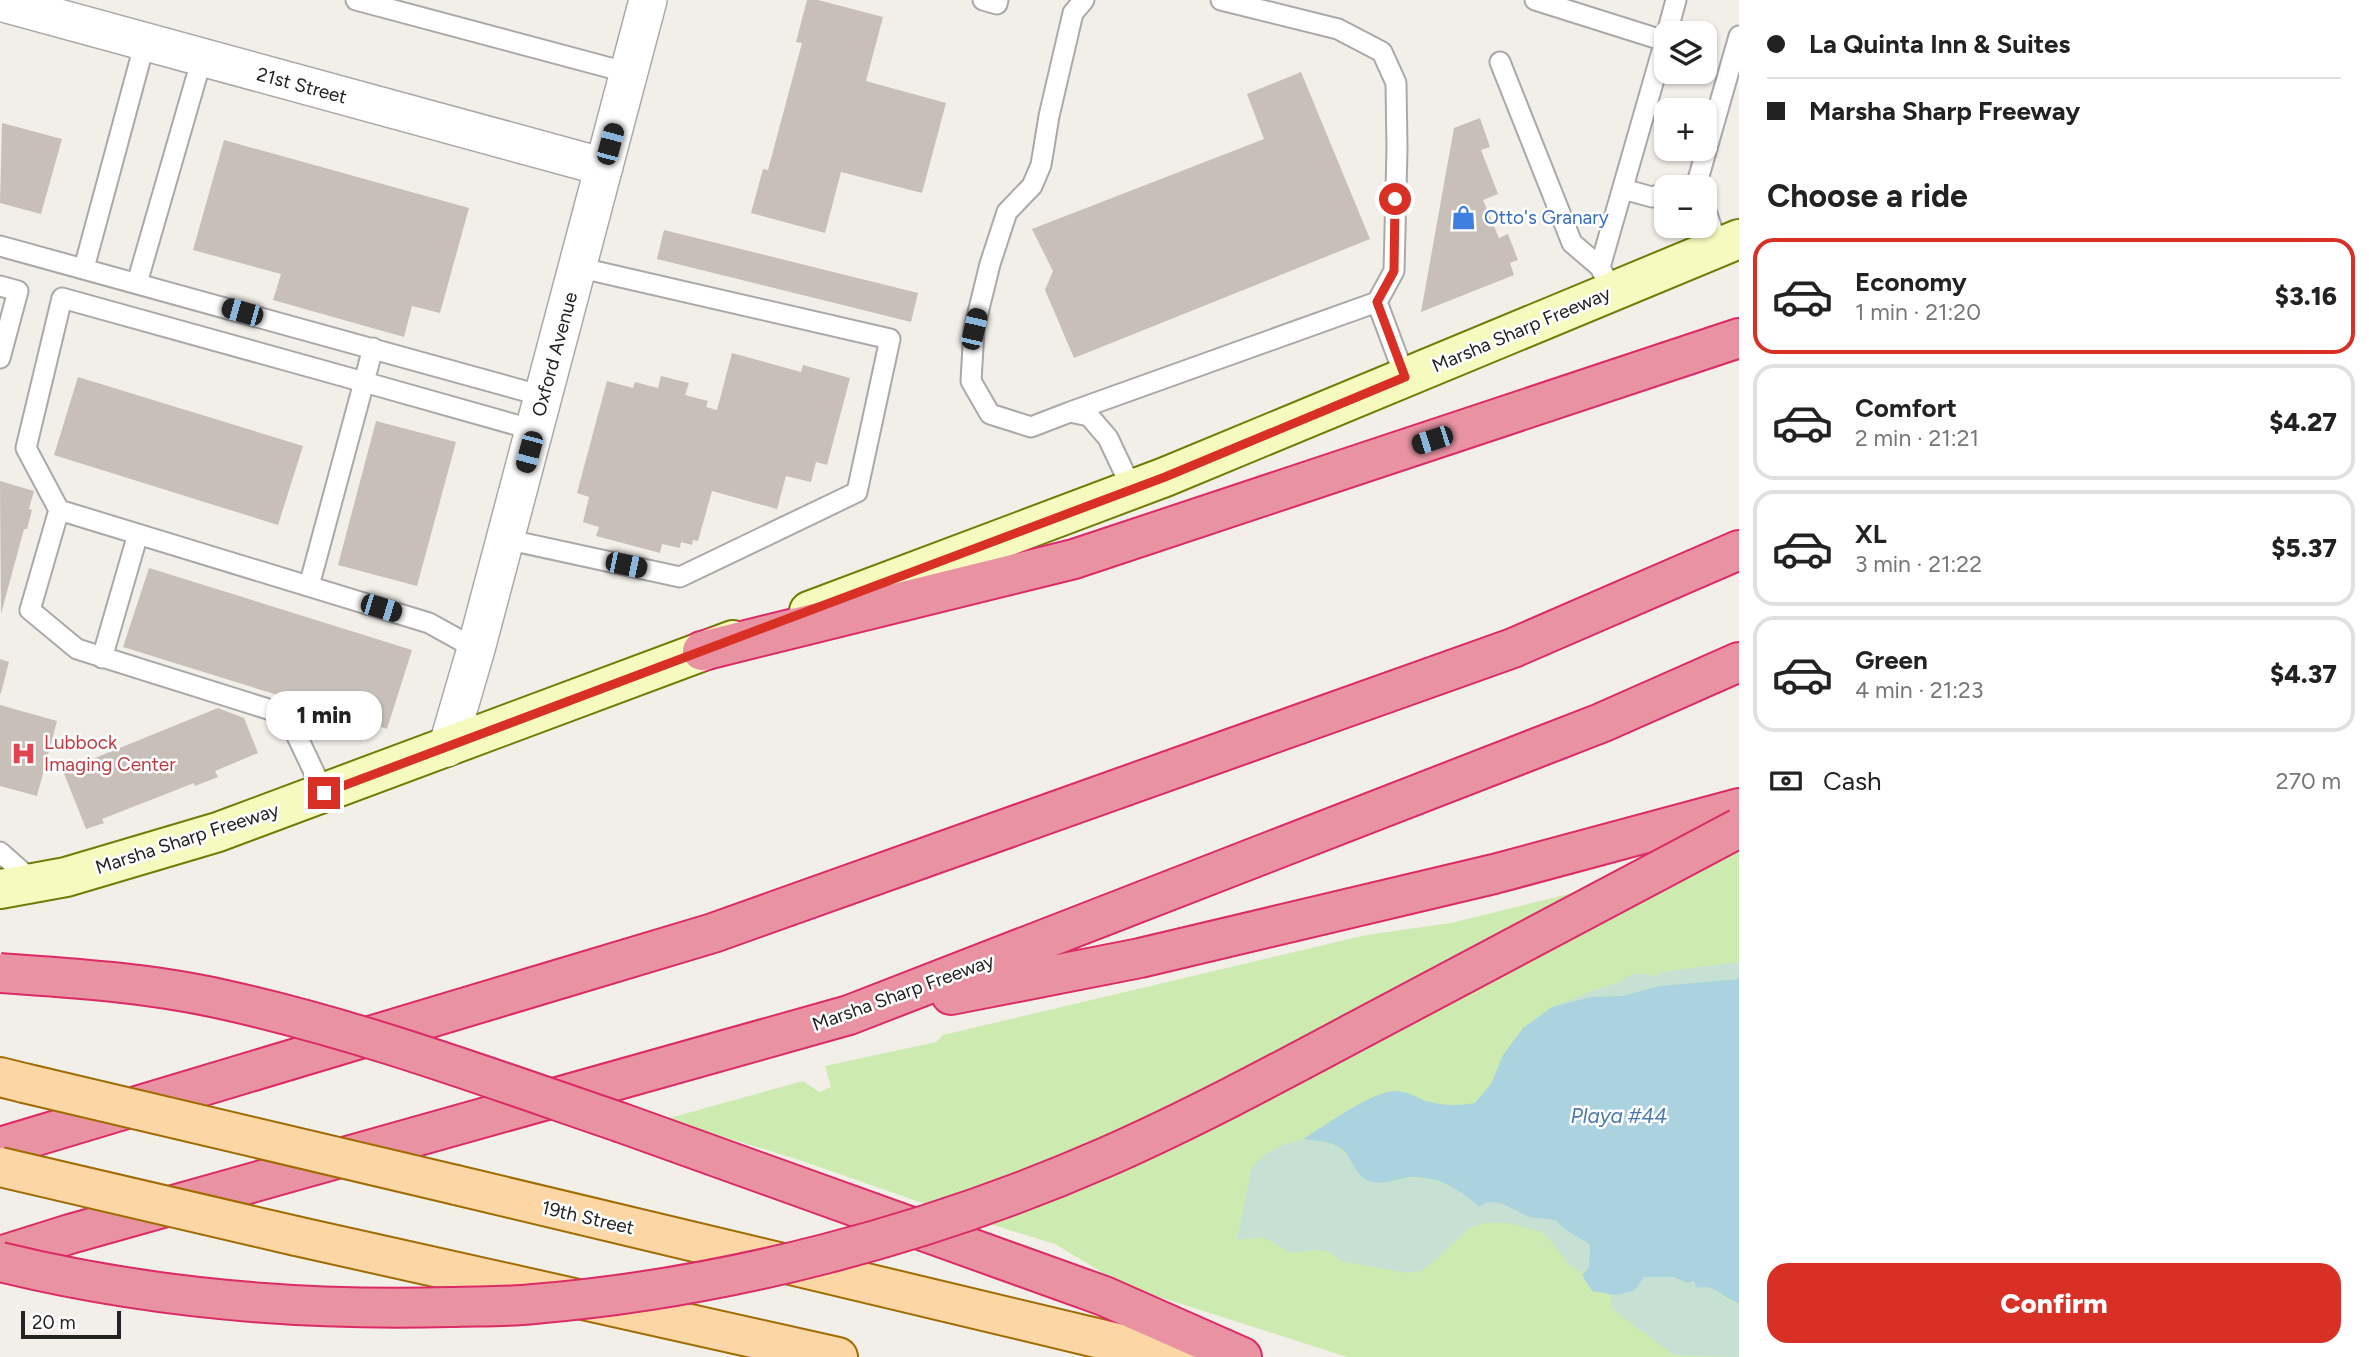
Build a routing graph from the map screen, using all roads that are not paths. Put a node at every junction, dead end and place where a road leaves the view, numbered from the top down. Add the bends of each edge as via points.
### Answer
1 (356, 0) edge
2 (648, 0) edge
3 (983, 0) edge
4 (998, 0) edge
5 (1084, 0) edge
6 (1221, 0) edge
7 (1535, 0) edge
8 (1676, 0) edge
9 (13, 3) edge
10 (1670, 21) edge
11 (1654, 36) edge
12 (1739, 36) edge
13 (145, 42) junction
14 (202, 58) junction
15 (1500, 62) dead end
16 (629, 72) junction
17 (1654, 82) edge
18 (604, 167) junction
19 (1696, 175) edge
20 (1623, 189) junction
21 (1654, 196) edge
22 (1717, 226) edge
23 (1728, 243) edge
24 (0, 246) edge
25 (577, 267) junction
26 (84, 268) junction
27 (1606, 279) junction
28 (131, 281) junction
29 (0, 286) edge
30 (1377, 302) junction
31 (116, 313) junction
32 (1739, 338) edge
33 (373, 348) junction
34 (0, 358) edge
35 (1405, 377) junction
36 (364, 382) junction
37 (1070, 412) junction
38 (539, 413) junction
39 (1132, 489) junction
40 (60, 510) junction
41 (138, 534) junction
42 (505, 539) junction
43 (1739, 550) edge
44 (309, 586) junction
45 (476, 649) junction
46 (702, 651) junction
47 (102, 658) junction
48 (1739, 662) edge
49 (447, 748) junction
50 (324, 793) junction
51 (1739, 808) edge
52 (1739, 828) edge
53 (0, 852) edge
54 (17, 886) edge
55 (0, 973) edge
56 (849, 1015) junction
57 (12, 1080) edge
58 (6, 1149) edge
59 (0, 1256) edge
60 (0, 1262) edge
61 (838, 1357) edge
62 (1176, 1357) edge
63 (1242, 1357) edge

1 - 16 lane
2 - 16 street, Oxford Avenue
3 - 4 lane via 997,4
5 - 37 lane via 1073,13 1041,165 1032,186 1007,212 990,264 974,329 971,381 990,414 1031,426
6 - 30 lane via 1338,29 1382,52 1396,83 1397,149 1394,271
7 - 11 lane
8 - 10 lane
9 - 13 street, 21st Street
12 - 19 lane
13 - 14 street, 21st Street
13 - 26 lane
14 - 18 street, 21st Street
14 - 28 lane
15 - 27 lane via 1572,243
16 - 18 street, Oxford Avenue
17 - 20 lane
18 - 25 street, Oxford Avenue
20 - 21 lane
20 - 27 lane
22 - 23 lane
23 - 27 main road, Marsha Sharp Freeway
24 - 26 lane
25 - 38 street, Oxford Avenue
25 - 42 lane via 890,339 857,492 680,577
26 - 28 lane
27 - 35 main road, Marsha Sharp Freeway
28 - 31 lane
28 - 33 lane
29 - 34 lane via 18,291
30 - 35 lane
30 - 37 lane
31 - 36 lane
31 - 40 lane via 62,298 26,448
32 - 46 highway via 1074,559
33 - 36 lane
33 - 38 lane
35 - 39 main road, Marsha Sharp Freeway
36 - 38 lane
36 - 44 lane
37 - 39 lane via 1089,416 1108,438
38 - 42 street, Oxford Avenue
39 - 46 main road, Marsha Sharp Freeway
40 - 41 lane
40 - 47 lane via 30,610 77,649
41 - 44 lane
41 - 47 lane
42 - 45 street, Oxford Avenue
43 - 58 highway via 1513,648 713,933
44 - 45 lane via 429,623
45 - 49 street, Oxford Avenue
46 - 49 main road, Marsha Sharp Freeway
47 - 50 lane via 287,715
48 - 56 highway, Marsha Sharp Freeway via 1601,723
49 - 50 main road, Marsha Sharp Freeway
50 - 54 main road, Marsha Sharp Freeway via 218,832 66,877
51 - 56 highway via 1493,874 1154,954
52 - 60 highway, bridge via 1229,1098 1105,1158 968,1211 831,1253 678,1286 532,1305 384,1308 225,1301 66,1278
53 - 54 lane
55 - 63 highway, bridge via 98,980 219,998 341,1029 622,1122 1104,1296
56 - 59 highway, Marsha Sharp Freeway
57 - 62 main road, 19th Street, bridge
58 - 61 main road, bridge via 296,1236

